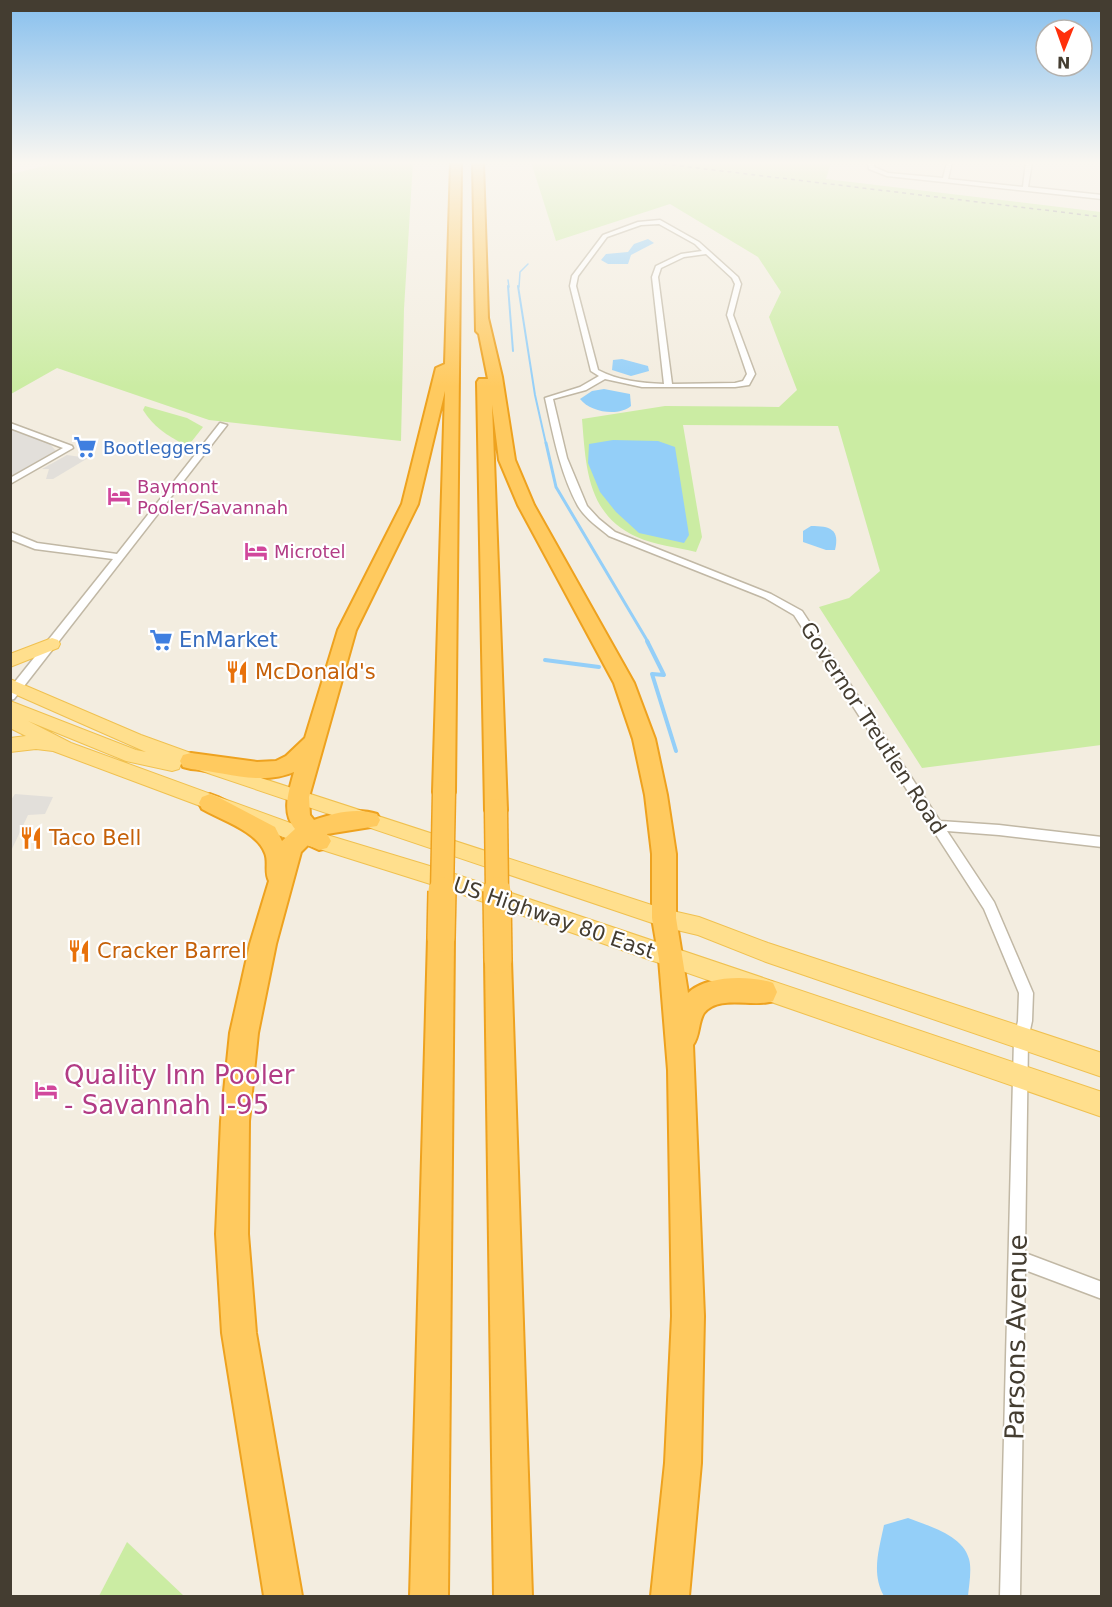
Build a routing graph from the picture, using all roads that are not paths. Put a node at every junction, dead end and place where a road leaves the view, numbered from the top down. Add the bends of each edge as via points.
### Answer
1 (455, 237) edge
2 (480, 237) edge
3 (604, 237) edge
4 (687, 237) edge
5 (708, 252) junction
6 (482, 318) junction
7 (453, 338) junction
8 (601, 378) junction
9 (668, 384) junction
10 (10, 424) edge
11 (223, 425) dead end
12 (10, 482) edge
13 (10, 535) edge
14 (120, 557) junction
15 (52, 644) junction
16 (10, 661) edge
17 (12, 696) edge
18 (10, 720) edge
19 (313, 740) junction
20 (10, 745) edge
21 (64, 748) junction
22 (191, 761) junction
23 (242, 779) junction
24 (298, 796) junction
25 (210, 803) junction
26 (369, 819) junction
27 (937, 826) junction
28 (310, 836) junction
29 (1101, 842) edge
30 (277, 890) junction
31 (664, 918) junction
32 (672, 959) junction
33 (764, 992) junction
34 (1021, 1039) junction
35 (1101, 1065) edge
36 (682, 1070) junction
37 (1022, 1077) junction
38 (1101, 1105) edge
39 (1016, 1258) junction
40 (1101, 1291) edge
41 (283, 1596) edge
42 (429, 1596) edge
43 (513, 1596) edge
44 (670, 1596) edge
45 (1010, 1596) edge

1 - 7 highway
2 - 6 highway
3 - 8 street via 575,276 573,286 595,371
4 - 5 street
5 - 9 street via 682,255 658,267 655,277
5 - 9 street via 738,284 730,315 751,374 746,383 735,385
6 - 31 highway via 507,460 526,505 624,683 644,739 664,854
6 - 43 highway, bridge
7 - 19 highway via 410,504 347,630
7 - 42 highway, bridge
8 - 9 street via 622,384
8 - 27 street, Governor Treutlen Road via 599,383 549,398 563,458 583,507 612,534 768,596 798,613
10 - 12 street via 69,448
11 - 14 street
13 - 14 street via 36,546
14 - 15 street
15 - 16 main road
15 - 17 street
17 - 22 main road, US Highway 80 East
17 - 23 main road via 132,756
18 - 21 main road, US Highway 80 East
19 - 22 highway via 291,766 276,770 257,772
19 - 24 highway
20 - 21 main road via 36,742
21 - 25 main road, US Highway 80 East
22 - 23 main road, US Highway 80 East
23 - 24 main road, US Highway 80 East
24 - 26 main road, US Highway 80 East
24 - 28 highway via 299,818
25 - 28 main road, US Highway 80 East
25 - 30 highway via 267,834 278,855
26 - 28 highway via 335,822
26 - 31 main road, US Highway 80 East
27 - 29 street via 980,826
27 - 34 street, Governor Treutlen Road via 989,906 1011,953 1026,993
28 - 30 highway via 291,847
28 - 32 main road, US Highway 80 East
30 - 41 highway via 244,1033 235,1121 232,1234 239,1333
31 - 32 highway
31 - 34 main road, US Highway 80 East via 699,926
32 - 33 main road, US Highway 80 East
32 - 36 highway
33 - 36 highway via 718,992 698,999 687,1013
33 - 37 main road, US Highway 80 East
34 - 35 main road, US Highway 80 East
34 - 37 street, Governor Treutlen Road
36 - 44 highway via 688,1316 683,1463
37 - 38 main road, US Highway 80 East
37 - 39 street, Parsons Avenue
39 - 40 street
39 - 45 street, Parsons Avenue

